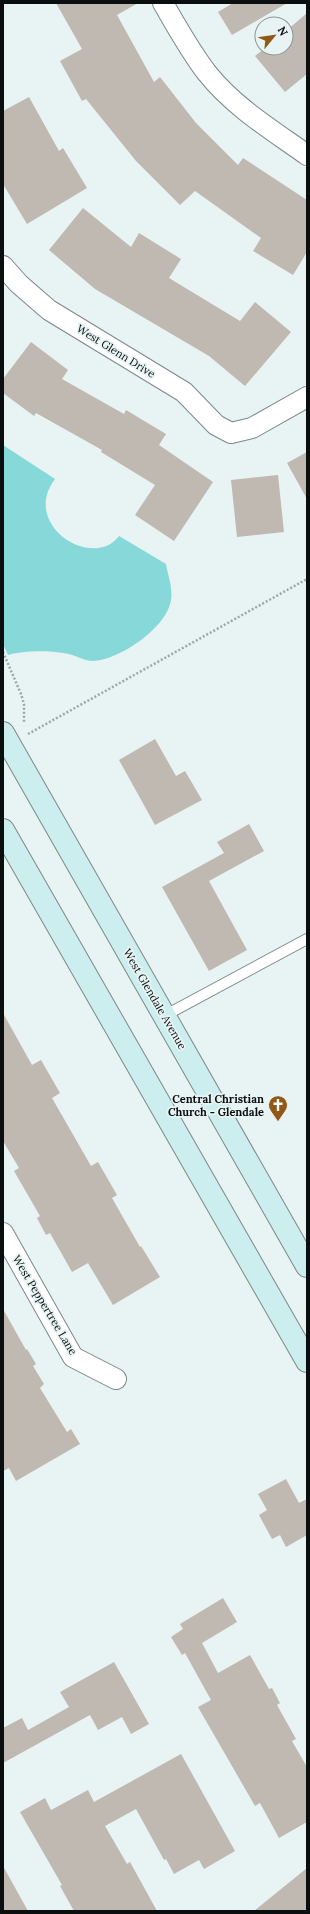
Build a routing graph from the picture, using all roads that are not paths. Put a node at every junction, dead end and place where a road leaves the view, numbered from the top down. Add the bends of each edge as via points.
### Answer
1 (163, 3) edge
2 (307, 155) edge
3 (3, 266) edge
4 (307, 397) edge
5 (5, 742) edge
6 (3, 830) edge
7 (307, 939) edge
8 (164, 1016) junction
9 (3, 1233) edge
10 (307, 1266) edge
11 (305, 1353) edge
12 (116, 1379) dead end

1 - 2 street via 190,49 230,98
3 - 4 street, West Glenn Drive via 49,310 184,392 216,425 231,433 252,428
5 - 8 main road, West Glendale Avenue
6 - 11 main road
7 - 8 lane
8 - 10 main road, West Glendale Avenue
9 - 12 street, West Peppertree Lane via 73,1357

